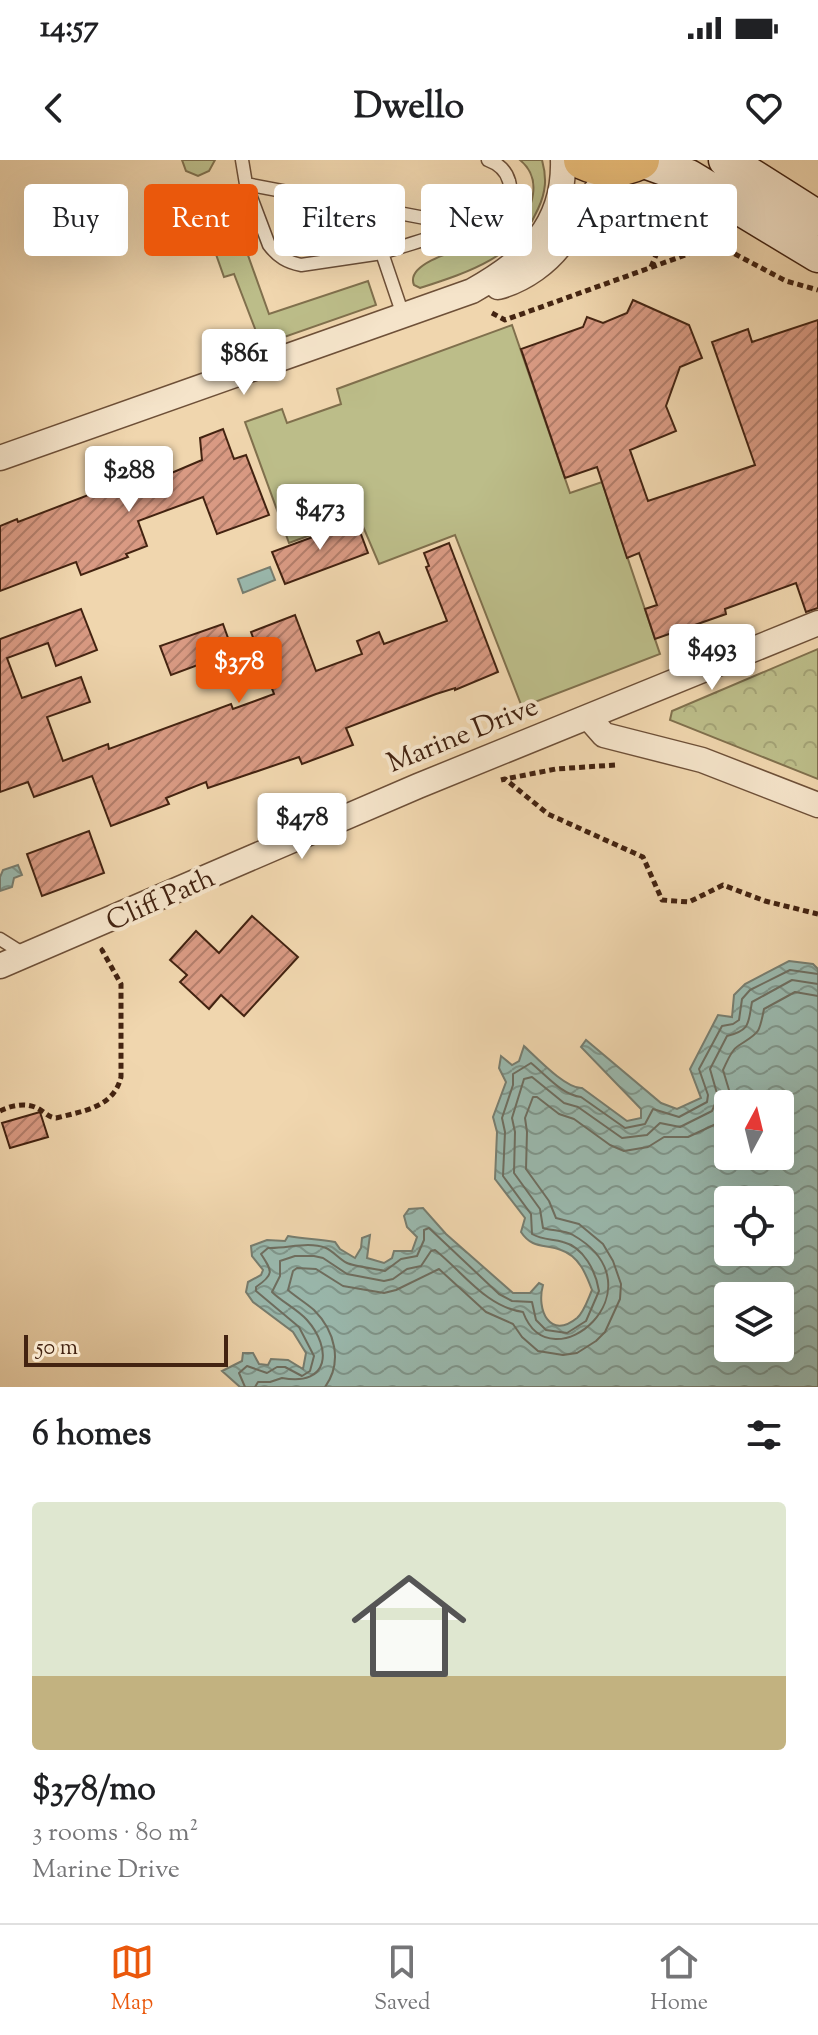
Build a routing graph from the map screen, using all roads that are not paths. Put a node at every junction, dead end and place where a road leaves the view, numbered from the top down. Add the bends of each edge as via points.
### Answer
1 (242, 160) edge
2 (488, 160) edge
3 (563, 160) edge
4 (583, 160) edge
5 (726, 160) edge
6 (638, 161) edge
7 (246, 184) edge
8 (508, 184) edge
9 (258, 186) edge
10 (258, 216) edge
11 (421, 217) edge
12 (818, 218) edge
13 (274, 250) edge
14 (818, 255) edge
15 (279, 256) edge
16 (362, 256) edge
17 (383, 256) edge
18 (465, 293) junction
19 (403, 315) junction
20 (0, 458) edge
21 (818, 623) edge
22 (589, 718) junction
23 (818, 805) edge
24 (0, 939) edge
25 (27, 956) junction
26 (0, 966) edge

1 - 7 lane
2 - 8 lane via 508,176
3 - 18 street via 561,194 546,232 508,268
4 - 6 main road via 601,167
5 - 12 main road
6 - 14 main road via 689,177
6 - 18 street via 603,182 564,240 536,269 506,285
9 - 11 lane
10 - 13 lane
15 - 16 lane via 301,265
17 - 19 lane
18 - 19 street
19 - 20 street
21 - 22 street, Marine Drive
22 - 23 street via 604,735 702,760
22 - 25 street, Marine Drive via 375,804
24 - 25 lane
25 - 26 street, Marine Drive

